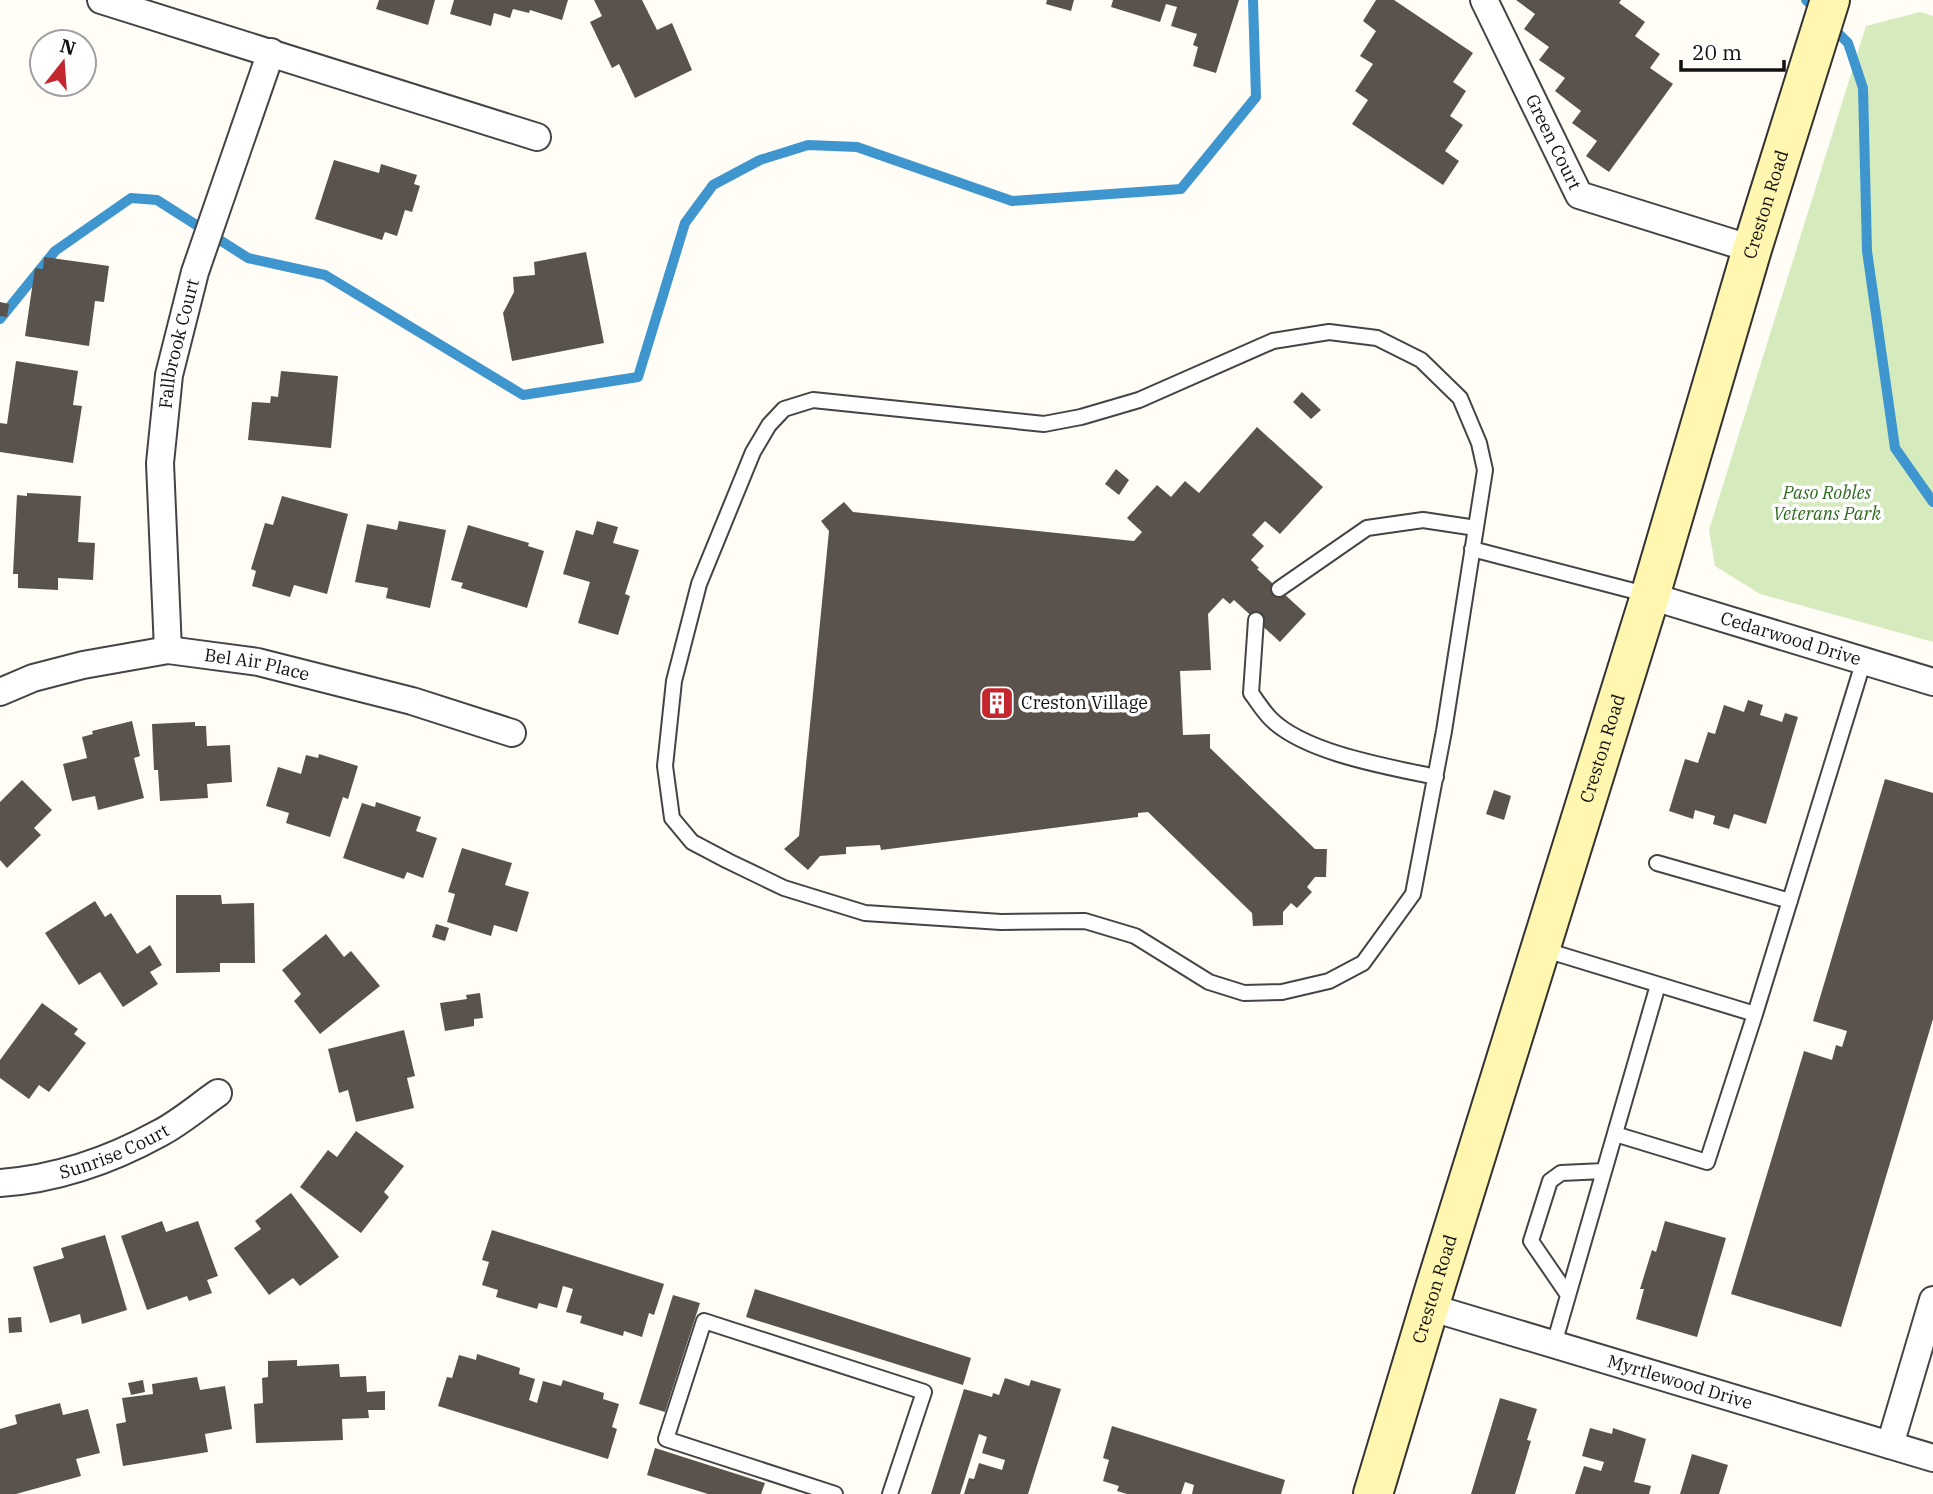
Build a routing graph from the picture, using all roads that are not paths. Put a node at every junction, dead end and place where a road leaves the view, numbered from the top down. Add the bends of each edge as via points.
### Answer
1 (101, 0) edge
2 (1484, 0) edge
3 (1830, 0) edge
4 (271, 52) junction
5 (537, 137) dead end
6 (1752, 249) junction
7 (1476, 528) junction
8 (1472, 549) junction
9 (1279, 589) dead end
10 (1650, 596) junction
11 (1256, 620) dead end
12 (168, 650) junction
13 (1864, 660) junction
14 (1933, 682) edge
15 (0, 692) edge
16 (512, 733) dead end
17 (1436, 777) junction
18 (1657, 863) dead end
19 (1790, 901) junction
20 (1541, 948) junction
21 (1658, 985) junction
22 (1755, 1014) junction
23 (218, 1093) dead end
24 (1615, 1134) junction
25 (1604, 1171) junction
26 (0, 1183) edge
27 (1568, 1296) junction
28 (1933, 1300) edge
29 (1429, 1307) junction
30 (1553, 1344) junction
31 (1890, 1445) junction
32 (1933, 1458) edge
33 (835, 1494) edge
34 (890, 1494) edge
35 (1373, 1494) edge

1 - 4 street
2 - 6 street, Green Court via 1579,195
3 - 6 main road, Creston Road
4 - 5 street
4 - 12 street, Fallbrook Court via 195,272 169,375 160,463
6 - 10 main road, Creston Road
7 - 8 lane
7 - 9 lane via 1423,520 1367,528
7 - 17 lane via 1485,470 1460,398 1421,360 1377,338 1329,332 1273,341 1139,400 1044,424 813,400 784,409 769,425 753,452 699,584 674,681 664,766 672,818 692,842 783,888 865,913 1001,922 1085,921 1135,936 1209,982 1244,993 1282,992 1329,981 1363,963 1413,894
8 - 10 lane
8 - 17 lane
10 - 13 street, Cedarwood Drive
10 - 20 main road, Creston Road
11 - 17 lane via 1251,692 1272,720 1300,738 1353,759
12 - 15 street, Bel Air Place via 83,665
12 - 16 street, Bel Air Place via 258,662 412,701
13 - 14 street, Cedarwood Drive
13 - 19 lane
18 - 19 lane
19 - 22 lane
20 - 21 lane
20 - 29 main road, Creston Road
21 - 22 lane
21 - 24 lane
22 - 24 lane via 1707,1163
23 - 26 street, Sunrise Court via 162,1132 107,1159 30,1181
24 - 25 lane
25 - 27 lane
25 - 27 lane via 1561,1172 1550,1181 1531,1241
27 - 30 lane
28 - 31 street
29 - 30 street, Myrtlewood Drive
29 - 35 main road, Creston Road
30 - 31 street, Myrtlewood Drive
31 - 32 street, Myrtlewood Drive
33 - 34 lane via 666,1439 704,1321 924,1392

